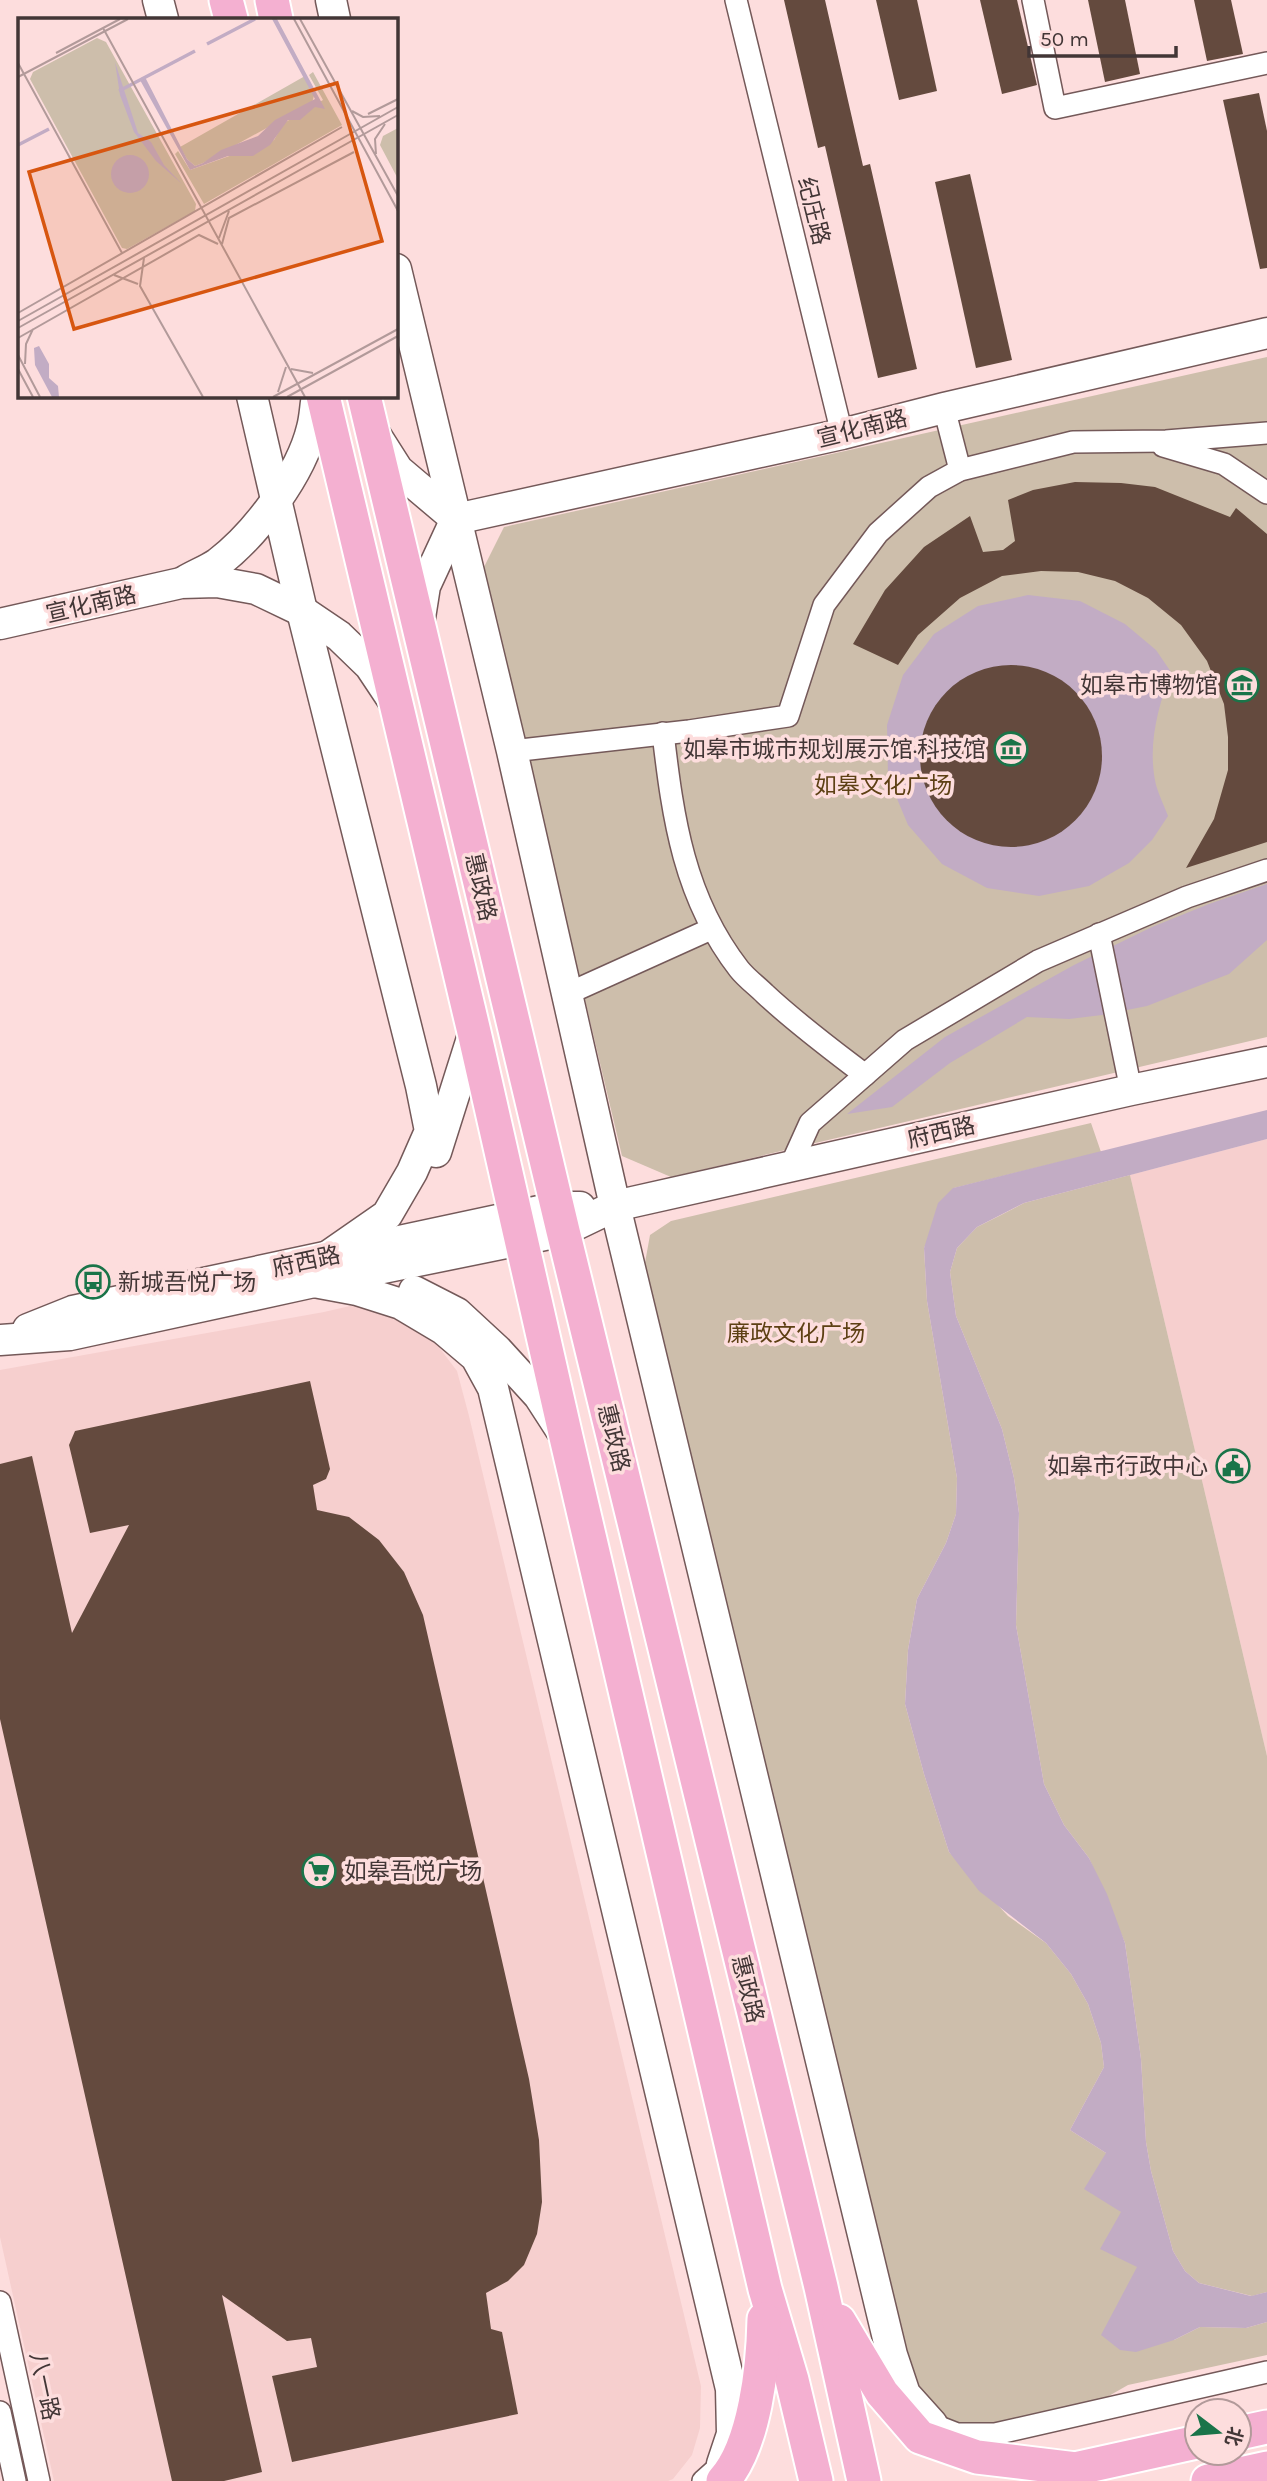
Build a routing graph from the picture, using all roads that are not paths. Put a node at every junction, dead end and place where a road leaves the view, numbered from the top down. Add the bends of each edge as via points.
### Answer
1 (158, 0) edge
2 (226, 0) edge
3 (272, 0) edge
4 (331, 0) edge
5 (736, 0) edge
6 (1033, 0) edge
7 (163, 18) edge
8 (231, 18) edge
9 (276, 18) edge
10 (335, 18) edge
11 (1267, 63) edge
12 (397, 273) edge
13 (1267, 333) edge
14 (253, 397) edge
15 (317, 397) edge
16 (323, 397) edge
17 (364, 397) edge
18 (944, 408) junction
19 (372, 430) junction
20 (1267, 433) edge
21 (842, 434) junction
22 (1148, 441) junction
23 (960, 470) junction
24 (1267, 493) edge
25 (277, 498) junction
26 (456, 519) junction
27 (181, 583) junction
28 (302, 611) junction
29 (0, 624) edge
30 (419, 627) junction
31 (394, 702) junction
32 (663, 733) junction
33 (512, 751) junction
34 (1267, 870) edge
35 (711, 929) junction
36 (1099, 934) junction
37 (567, 995) junction
38 (474, 1032) junction
39 (1267, 1062) edge
40 (865, 1075) junction
41 (1131, 1090) junction
42 (791, 1165) junction
43 (615, 1206) junction
44 (560, 1219) junction
45 (518, 1228) junction
46 (328, 1256) junction
47 (362, 1260) junction
48 (314, 1282) junction
49 (1, 1340) edge
50 (566, 1437) junction
51 (821, 2287) junction
52 (765, 2289) junction
53 (0, 2302) edge
54 (839, 2371) junction
55 (1267, 2372) edge
56 (792, 2380) junction
57 (0, 2412) edge
58 (932, 2424) joint
59 (1183, 2445) edge
60 (1267, 2468) edge
61 (1076, 2469) junction
62 (716, 2475) edge
63 (15, 2481) edge
64 (40, 2481) edge
65 (816, 2481) edge
66 (864, 2481) edge
67 (1017, 2481) edge
68 (1209, 2481) edge

1 - 7 main road
2 - 8 main road
3 - 9 main road
4 - 10 main road
5 - 21 street, 纪庄路
6 - 11 street via 1055,108
12 - 26 main road
13 - 18 main road, 宣化南路
14 - 25 main road
15 - 25 main road via 299,463
16 - 31 main road, 惠政路
17 - 19 main road, 惠政路
18 - 21 main road, 宣化南路
18 - 23 street
19 - 26 main road via 398,470
19 - 30 main road, 惠政路
20 - 22 street
21 - 26 main road, 宣化南路
22 - 23 street via 1073,442
22 - 24 street via 1224,464
23 - 32 street via 929,487 878,533 824,605 788,716
25 - 27 main road via 233,550
25 - 28 main road
26 - 30 main road via 425,586
26 - 33 main road
27 - 28 main road via 217,582 256,589
27 - 29 main road, 宣化南路
28 - 31 main road via 339,636 370,666
28 - 46 main road via 429,1131 387,1214
30 - 44 main road, 惠政路
31 - 38 main road, 惠政路
32 - 33 street
32 - 35 street via 672,811 691,881
33 - 37 main road
34 - 36 street
35 - 37 street
35 - 40 street via 740,971 790,1018
36 - 40 street via 985,991 905,1040
36 - 41 street
37 - 43 main road
38 - 45 main road, 惠政路
38 - 47 main road via 440,1143 424,1177
39 - 41 main road, 府西路
40 - 42 street via 810,1123
41 - 42 main road, 府西路
42 - 43 main road, 府西路
43 - 44 main road, 府西路
43 - 58 main road via 892,2355 905,2394
44 - 45 main road, 府西路
44 - 51 main road, 惠政路
45 - 47 main road, 府西路
45 - 50 main road, 惠政路
46 - 47 main road, 府西路
46 - 49 main road, 府西路 via 73,1311
47 - 48 main road, 府西路
47 - 50 main road via 457,1313 539,1396
48 - 49 main road, 府西路 via 70,1335
48 - 62 main road via 401,1304 443,1329 476,1357 493,1388 731,2389 732,2434
50 - 52 main road, 惠政路
51 - 54 main road, 惠政路
51 - 61 main road via 882,2393 920,2437 977,2457
52 - 56 main road, 惠政路
52 - 62 main road via 763,2364 750,2426 732,2472
53 - 64 street, 八一路
54 - 56 main road
54 - 66 main road, 惠政路
55 - 58 street via 995,2434 957,2434
56 - 65 main road, 惠政路
57 - 63 street
59 - 61 main road
60 - 68 main road
61 - 67 main road

